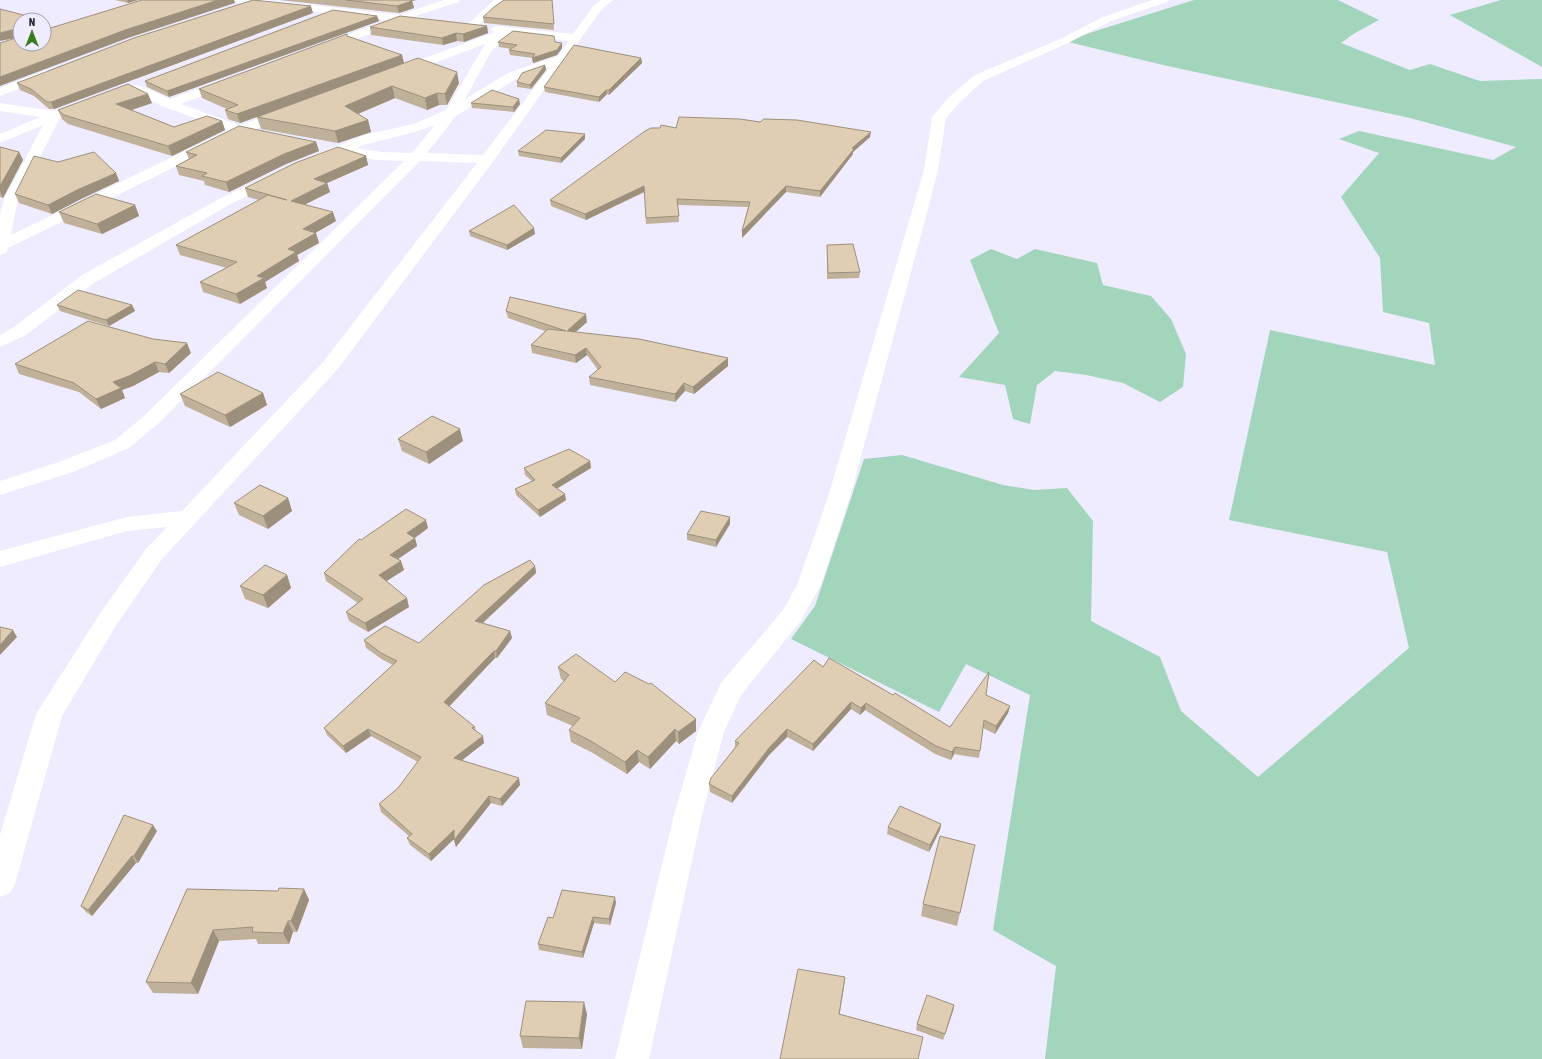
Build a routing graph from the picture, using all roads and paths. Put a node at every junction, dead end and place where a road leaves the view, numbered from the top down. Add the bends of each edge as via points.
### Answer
1 (456, 0) edge
2 (500, 0) edge
3 (608, 0) edge
4 (1163, 0) edge
5 (236, 4) edge
6 (334, 11) junction
7 (404, 18) junction
8 (312, 19) edge
9 (434, 22) edge
10 (511, 30) junction
11 (576, 38) junction
12 (315, 50) edge
13 (562, 59) junction
14 (59, 69) edge
15 (386, 76) edge
16 (242, 77) edge
17 (152, 80) edge
18 (130, 88) junction
19 (0, 92) edge
20 (169, 104) junction
21 (0, 107) edge
22 (298, 109) edge
23 (451, 113) junction
24 (55, 115) junction
25 (240, 130) junction
26 (263, 134) edge
27 (0, 139) edge
28 (321, 145) edge
29 (342, 149) junction
30 (417, 156) junction
31 (487, 160) junction
32 (299, 166) edge
33 (286, 172) edge
34 (6, 201) edge
35 (1, 247) edge
36 (0, 342) edge
37 (0, 488) edge
38 (189, 516) junction
39 (0, 559) edge
40 (0, 884) edge
41 (632, 1059) edge

1 - 7 street
2 - 10 street via 468,26
3 - 11 street via 598,7
4 - 41 street via 1107,19 979,78 939,117 931,170 915,228 839,497 809,585 792,616 730,690 710,732 688,815
5 - 6 street via 254,2
6 - 7 street
6 - 8 street
7 - 9 street
7 - 12 street
10 - 11 street
10 - 15 street
10 - 23 street via 487,48
11 - 13 street
13 - 23 street via 512,76
13 - 31 street
14 - 19 street
16 - 20 street
17 - 18 street
18 - 20 street
18 - 24 street
20 - 25 street
21 - 24 street
22 - 25 street
23 - 29 street via 418,127 369,138
23 - 30 street
24 - 27 street
24 - 34 street
25 - 26 street
25 - 35 street
28 - 29 street
29 - 30 street via 389,157
29 - 32 street
30 - 31 street via 445,155
30 - 37 street via 157,413 122,444 66,467
31 - 38 street via 330,366
33 - 36 street via 224,202 94,276 20,331
34 - 35 street
38 - 39 street via 127,524
38 - 40 street via 154,554 113,612 49,714

